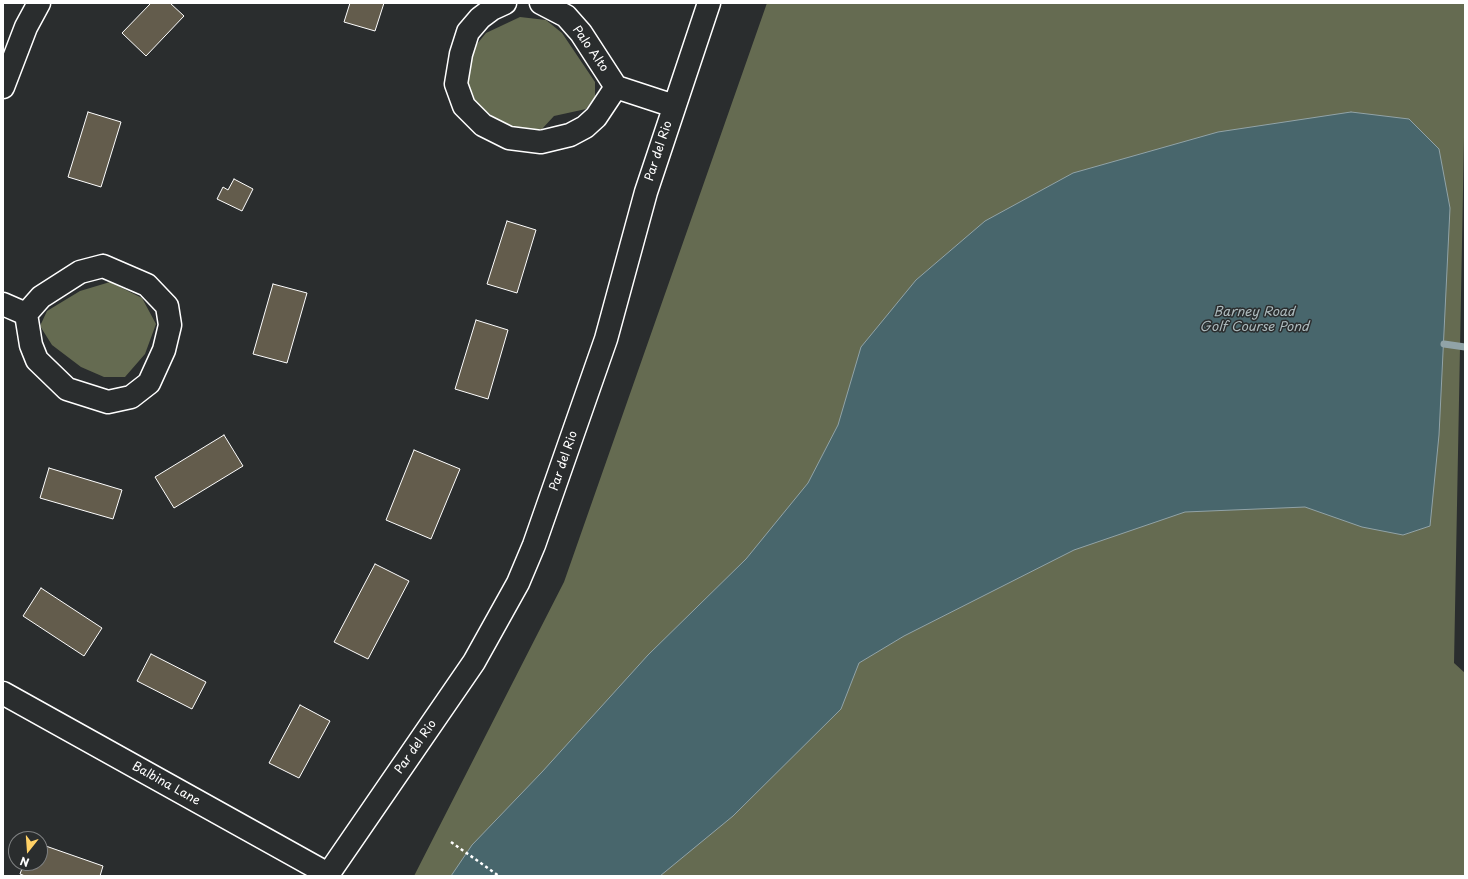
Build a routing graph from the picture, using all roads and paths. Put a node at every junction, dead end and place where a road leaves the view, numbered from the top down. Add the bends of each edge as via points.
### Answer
1 (39, 3) edge
2 (505, 3) edge
3 (542, 3) edge
4 (710, 3) edge
5 (3, 87) edge
6 (616, 87) junction
7 (674, 106) junction
8 (3, 304) edge
9 (26, 314) junction
10 (3, 693) edge
11 (451, 842) dead end
12 (328, 875) edge
13 (499, 876) edge

1 - 5 street via 26,27
2 - 6 street via 492,8 480,18 468,32 461,54 456,84 464,106 483,125 509,138 541,142 570,135 585,128 596,117
3 - 6 street, Palo Alto via 566,16 581,33
4 - 7 street, Par del Rio
6 - 7 street
7 - 12 street, Par del Rio via 646,192 606,339 534,545 518,583 474,662
8 - 9 street
9 - 9 street via 30,345 37,360 67,389 108,402 131,397 149,383 164,350 170,325 166,306 147,285 103,266 80,272 41,297
10 - 12 street, Balbina Lane
11 - 13 path

